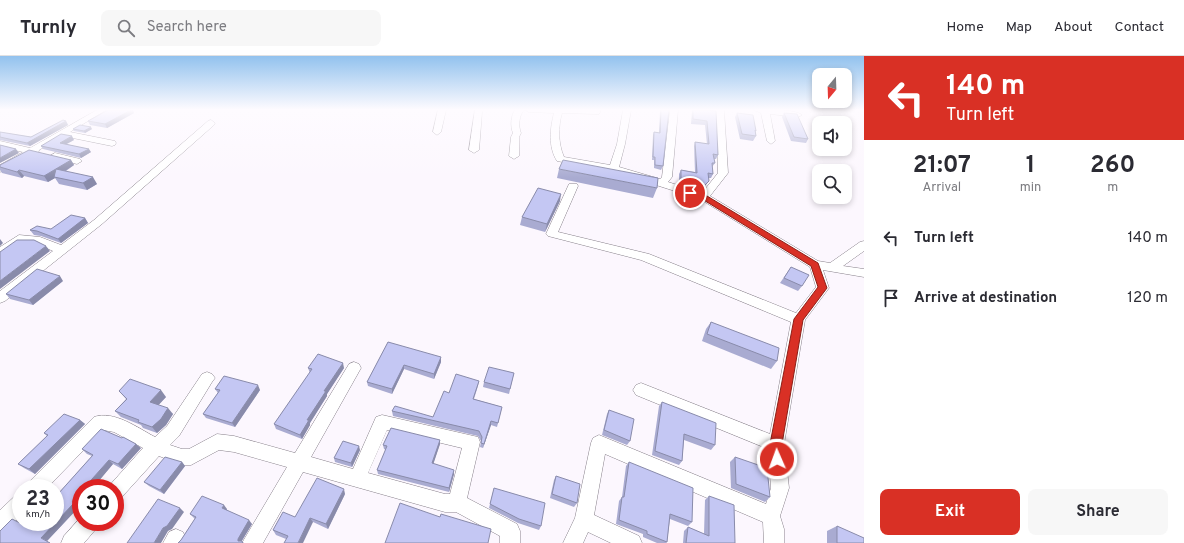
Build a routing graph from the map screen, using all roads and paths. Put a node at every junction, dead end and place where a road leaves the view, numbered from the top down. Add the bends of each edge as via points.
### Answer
1 (62, 133) joint
2 (200, 133) edge
3 (476, 133) edge
4 (517, 133) edge
5 (556, 133) edge
6 (624, 133) edge
7 (671, 133) edge
8 (721, 133) edge
9 (769, 133) edge
10 (771, 141) dead end
11 (112, 143) dead end
12 (0, 144) edge
13 (474, 150) dead end
14 (31, 151) junction
15 (514, 156) dead end
16 (77, 161) dead end
17 (614, 168) junction
18 (0, 169) edge
19 (660, 184) junction
20 (573, 186) dead end
21 (704, 197) junction
22 (864, 246) edge
23 (63, 250) junction
24 (0, 252) edge
25 (815, 264) junction
26 (832, 267) junction
27 (864, 273) edge
28 (0, 298) edge
29 (798, 319) junction
30 (354, 368) dead end
31 (208, 378) dead end
32 (641, 390) dead end
33 (776, 444) junction
34 (158, 446) junction
35 (299, 463) junction
36 (44, 479) edge
37 (357, 479) junction
38 (124, 482) edge
39 (457, 503) junction
40 (12, 511) edge
41 (771, 516) junction
42 (584, 520) junction
43 (0, 524) edge
44 (81, 531) edge
45 (71, 543) edge
46 (252, 543) edge
47 (510, 543) edge
48 (573, 543) edge
49 (632, 543) edge
50 (774, 543) edge

1 - 11 street
1 - 14 street
2 - 23 street
3 - 13 street
4 - 15 street
5 - 17 street via 560,159
6 - 17 street
7 - 19 street via 666,177
8 - 21 street via 723,173
9 - 10 street
12 - 14 street
14 - 16 street
14 - 18 street
17 - 19 street
19 - 21 street
20 - 29 street via 552,234 645,257
21 - 25 street
22 - 26 street
23 - 24 street via 40,241 20,239
23 - 28 street
25 - 26 street
25 - 29 street via 823,288
26 - 27 street
29 - 33 street
30 - 35 street
31 - 34 street via 173,431
32 - 33 street
33 - 41 street via 780,488
34 - 35 street via 182,457 191,457 217,442 234,444
34 - 36 street via 116,424 100,422
34 - 38 street
35 - 37 street
35 - 46 street
37 - 39 street via 445,503
37 - 39 street via 382,422 472,442
39 - 47 street via 510,531
40 - 43 street
41 - 42 street via 599,443
41 - 50 street
42 - 48 street
42 - 49 street
44 - 45 street

